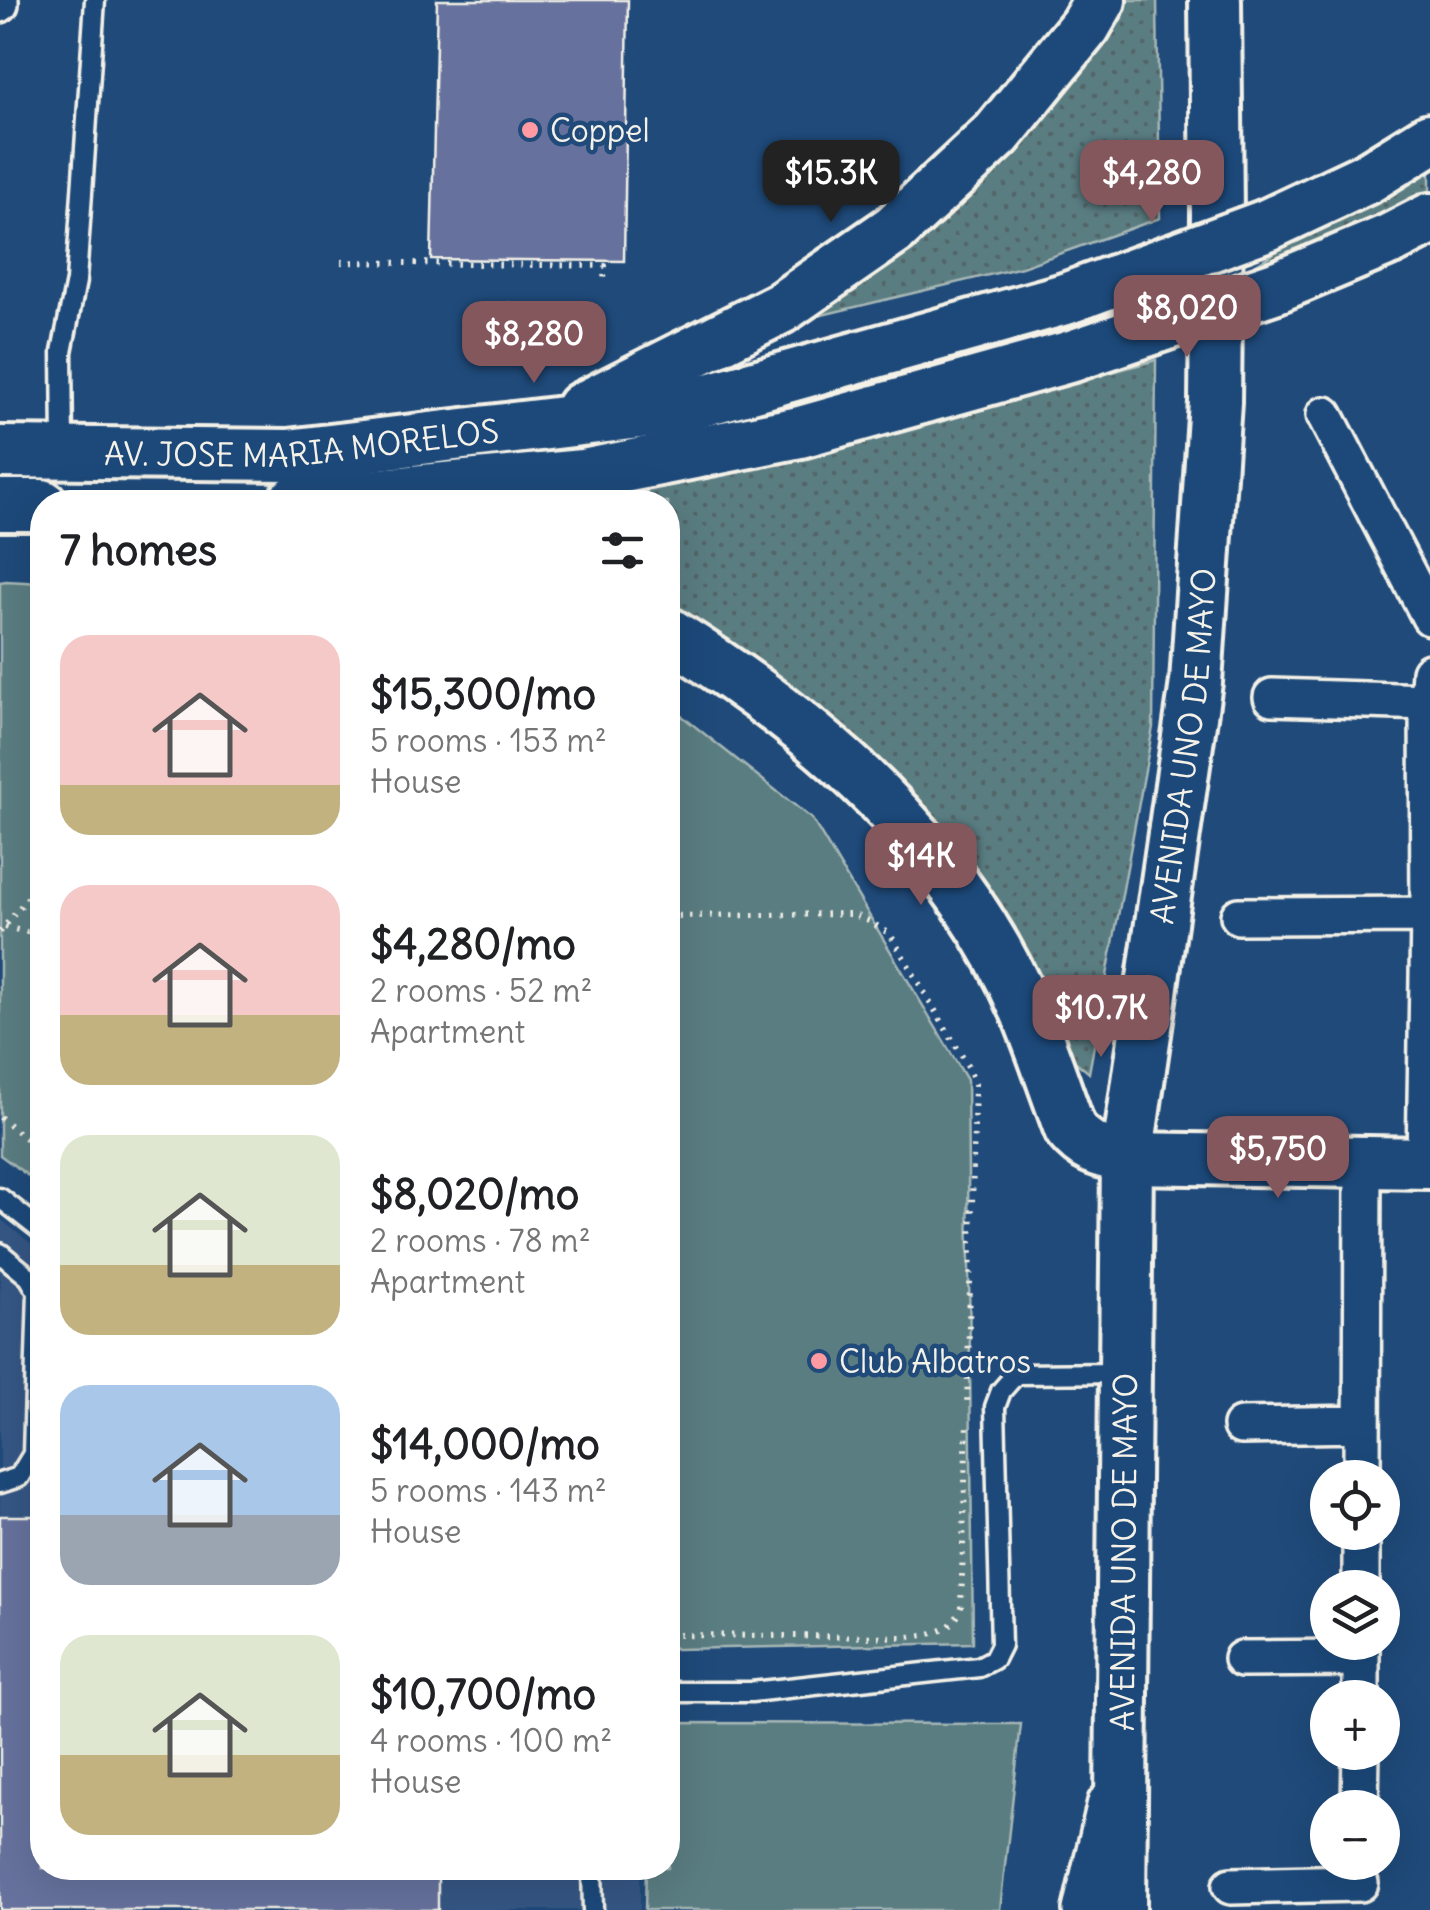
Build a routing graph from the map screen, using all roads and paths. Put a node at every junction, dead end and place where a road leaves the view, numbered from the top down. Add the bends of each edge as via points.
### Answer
1 (95, 0) edge
2 (1100, 0) edge
3 (1215, 0) edge
4 (1430, 140) edge
5 (1430, 219) edge
6 (340, 262) dead end
7 (604, 280) dead end
8 (508, 302) dead end
9 (514, 329) dead end
10 (1325, 415) dead end
11 (549, 425) junction
12 (0, 452) edge
13 (63, 453) junction
14 (427, 490) edge
15 (0, 505) edge
16 (30, 505) edge
17 (1430, 617) edge
18 (680, 641) edge
19 (1429, 687) edge
20 (1272, 696) dead end
21 (30, 895) edge
22 (1430, 915) edge
23 (680, 916) edge
24 (1239, 916) dead end
25 (2, 929) edge
26 (30, 931) edge
27 (0, 1117) edge
28 (30, 1142) edge
29 (1127, 1158) junction
30 (1363, 1163) junction
31 (1428, 1163) edge
32 (0, 1198) edge
33 (30, 1222) edge
34 (0, 1253) edge
35 (30, 1279) edge
36 (1125, 1373) junction
37 (1362, 1424) junction
38 (1241, 1426) dead end
39 (30, 1458) edge
40 (1362, 1460) edge
41 (0, 1483) edge
42 (680, 1634) edge
43 (1310, 1654) edge
44 (1242, 1659) dead end
45 (680, 1692) edge
46 (1121, 1738) junction
47 (592, 1880) edge
48 (1360, 1885) edge
49 (1231, 1886) dead end
50 (592, 1910) edge
51 (1081, 1910) edge
52 (1120, 1910) edge

1 - 13 lane via 76,281 62,352
2 - 11 main road via 997,134 896,229 781,308
3 - 29 main road, AVENIDA UNO DE MAYO via 1215,402 1196,682
4 - 11 main road, AV. JOSE MARIA MORELOS, bridge via 1267,225 1065,300 673,410
5 - 14 main road, bridge via 1276,288 1072,356 800,432 583,475
6 - 7 path via 604,266
8 - 9 path
10 - 17 street
11 - 13 main road, AV. JOSE MARIA MORELOS via 288,455
12 - 13 main road, AV. JOSE MARIA MORELOS
15 - 16 main road
18 - 29 main road via 806,729 892,808 954,886 1005,969 1070,1130 1096,1150
19 - 20 street
19 - 22 street
21 - 25 path
22 - 24 street
22 - 31 street
23 - 42 path via 851,914 869,920 890,934 969,1068 976,1100 958,1619 933,1634 910,1637
25 - 26 path
27 - 28 path
29 - 30 main road
29 - 36 main road, AVENIDA UNO DE MAYO
30 - 31 main road
30 - 37 street
32 - 33 lane
34 - 35 lane
36 - 45 lane via 1016,1374 1000,1391 1001,1645 994,1659 979,1667 751,1692
36 - 46 main road, AVENIDA UNO DE MAYO
37 - 38 street
37 - 40 street
39 - 41 lane via 19,1477
43 - 44 street
46 - 51 street
46 - 52 main road, AVENIDA UNO DE MAYO
47 - 50 lane
48 - 49 street

